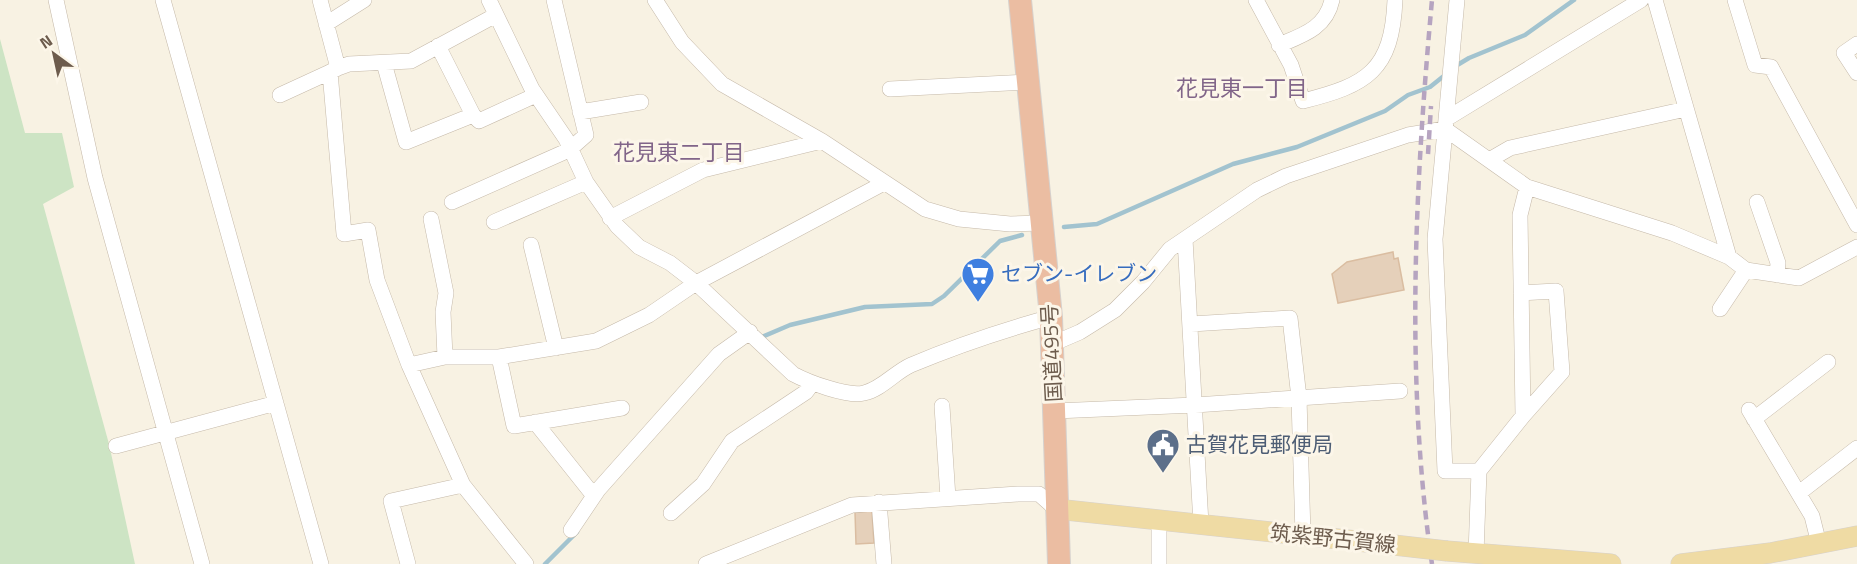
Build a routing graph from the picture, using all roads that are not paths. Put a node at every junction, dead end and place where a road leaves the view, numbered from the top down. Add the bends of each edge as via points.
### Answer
1 (56, 0) edge
2 (163, 0) edge
3 (320, 0) edge
4 (364, 0) edge
5 (489, 0) edge
6 (554, 0) edge
7 (655, 0) edge
8 (1020, 0) edge
9 (1256, 0) edge
10 (1332, 0) edge
11 (1395, 0) edge
12 (1457, 0) edge
13 (1641, 0) edge
14 (1655, 0) edge
15 (1735, 0) edge
16 (496, 15) junction
17 (326, 24) junction
18 (1279, 45) junction
19 (1857, 45) edge
20 (438, 46) junction
21 (384, 63) junction
22 (334, 70) junction
23 (1857, 73) edge
24 (1028, 82) junction
25 (890, 89) dead end
26 (280, 95) dead end
27 (536, 95) junction
28 (641, 102) dead end
29 (1686, 109) junction
30 (580, 112) junction
31 (473, 115) junction
32 (1445, 124) junction
33 (822, 141) junction
34 (569, 150) junction
35 (1491, 159) junction
36 (586, 182) junction
37 (884, 183) junction
38 (1527, 188) junction
39 (452, 202) dead end
40 (1757, 202) dead end
41 (610, 218) junction
42 (431, 219) dead end
43 (494, 222) dead end
44 (1043, 223) junction
45 (1857, 225) edge
46 (1185, 239) junction
47 (531, 245) dead end
48 (1857, 247) edge
49 (1729, 257) junction
50 (1746, 270) junction
51 (1778, 275) junction
52 (696, 283) junction
53 (1521, 292) junction
54 (1720, 309) dead end
55 (1051, 317) junction
56 (1191, 324) junction
57 (750, 332) junction
58 (1053, 344) junction
59 (556, 348) junction
60 (445, 357) junction
61 (499, 357) junction
62 (1828, 362) dead end
63 (410, 365) junction
64 (812, 384) junction
65 (1400, 391) dead end
66 (1299, 398) junction
67 (276, 403) junction
68 (1195, 405) junction
69 (942, 406) dead end
70 (622, 408) dead end
71 (1055, 411) junction
72 (1523, 416) junction
73 (535, 422) junction
74 (165, 432) junction
75 (116, 446) dead end
76 (1857, 448) edge
77 (1479, 471) junction
78 (463, 485) junction
79 (1799, 493) junction
80 (594, 496) junction
81 (948, 498) junction
82 (879, 502) junction
83 (1056, 508) junction
84 (671, 513) dead end
85 (1159, 521) junction
86 (1201, 524) junction
87 (571, 530) dead end
88 (1303, 535) junction
89 (1857, 536) edge
90 (1818, 544) junction
91 (1476, 554) junction
92 (1522, 561) edge
93 (202, 564) edge
94 (321, 564) edge
95 (408, 564) edge
96 (526, 564) edge
97 (706, 564) edge
98 (884, 564) edge
99 (1059, 564) edge
100 (1160, 564) edge
101 (1611, 564) edge
102 (1681, 564) edge

1 - 74 street via 95,178
2 - 67 street
3 - 17 street
4 - 17 street
5 - 16 street
6 - 30 street
7 - 33 street via 682,42 722,84
8 - 24 highway, 国道495号
9 - 18 street
10 - 18 street via 1313,31
11 - 18 street via 1394,28 1383,57 1345,90 1303,101 1291,65
12 - 32 street
13 - 32 street
14 - 29 street
15 - 45 street via 1755,65 1771,67
16 - 20 street
16 - 27 street
17 - 22 street
19 - 23 street via 1844,52
20 - 21 street via 411,61
20 - 31 street
21 - 22 street via 350,64
21 - 31 street via 406,142
22 - 26 street
22 - 63 street via 344,234 368,230 377,280
24 - 25 street
24 - 44 highway, 国道495号
27 - 31 street via 479,121
27 - 34 street via 566,139
28 - 30 street
29 - 35 street via 1510,148
29 - 49 street
30 - 34 street via 586,135
32 - 35 street
32 - 46 street via 1286,176 1257,190
32 - 77 street via 1435,239 1445,471
33 - 37 street
33 - 41 street via 703,170
34 - 36 street
34 - 39 street
35 - 38 street
36 - 41 street
36 - 43 street
37 - 44 street via 941,215 1010,225
37 - 52 street
38 - 49 street via 1672,234
38 - 53 street via 1520,215
40 - 51 street via 1778,263
41 - 52 street via 639,247 670,263
42 - 60 street via 446,293
44 - 55 highway, 国道495号
46 - 56 street
46 - 58 street via 1170,249 1115,310
47 - 59 street
48 - 51 street via 1799,278
49 - 50 street
50 - 51 street
50 - 54 street
52 - 57 street
52 - 59 street via 622,330 596,341
53 - 72 street
53 - 72 street via 1556,291 1562,372
55 - 58 highway, 国道495号
55 - 64 street via 909,366 861,394
56 - 66 street via 1290,318
56 - 68 street
57 - 64 street via 793,374
57 - 80 street via 719,354
58 - 71 highway, 国道495号
59 - 61 street
60 - 61 street
60 - 63 street
61 - 73 street via 514,426
62 - 79 street via 1752,415
63 - 78 street
64 - 84 street via 806,392 732,441 703,484
65 - 66 street
66 - 68 street
66 - 88 street
67 - 74 street
67 - 94 street
68 - 71 street
68 - 86 street
69 - 81 street
70 - 73 street
71 - 83 highway, 国道495号
72 - 77 street
73 - 80 street
74 - 75 street
74 - 93 street
76 - 79 street
77 - 91 street
78 - 95 street via 391,501
78 - 96 street
79 - 90 street via 1812,516
80 - 87 street
81 - 82 street
81 - 83 street via 1039,494
82 - 97 street via 852,505
82 - 98 street
83 - 85 main road, 筑紫野古賀線
83 - 99 highway, 国道495号
85 - 86 main road, 筑紫野古賀線
85 - 100 street
86 - 88 main road, 筑紫野古賀線
88 - 91 main road, 筑紫野古賀線, bridge
89 - 90 main road
90 - 102 main road
91 - 92 main road, 筑紫野古賀線
92 - 101 main road, 筑紫野古賀線

